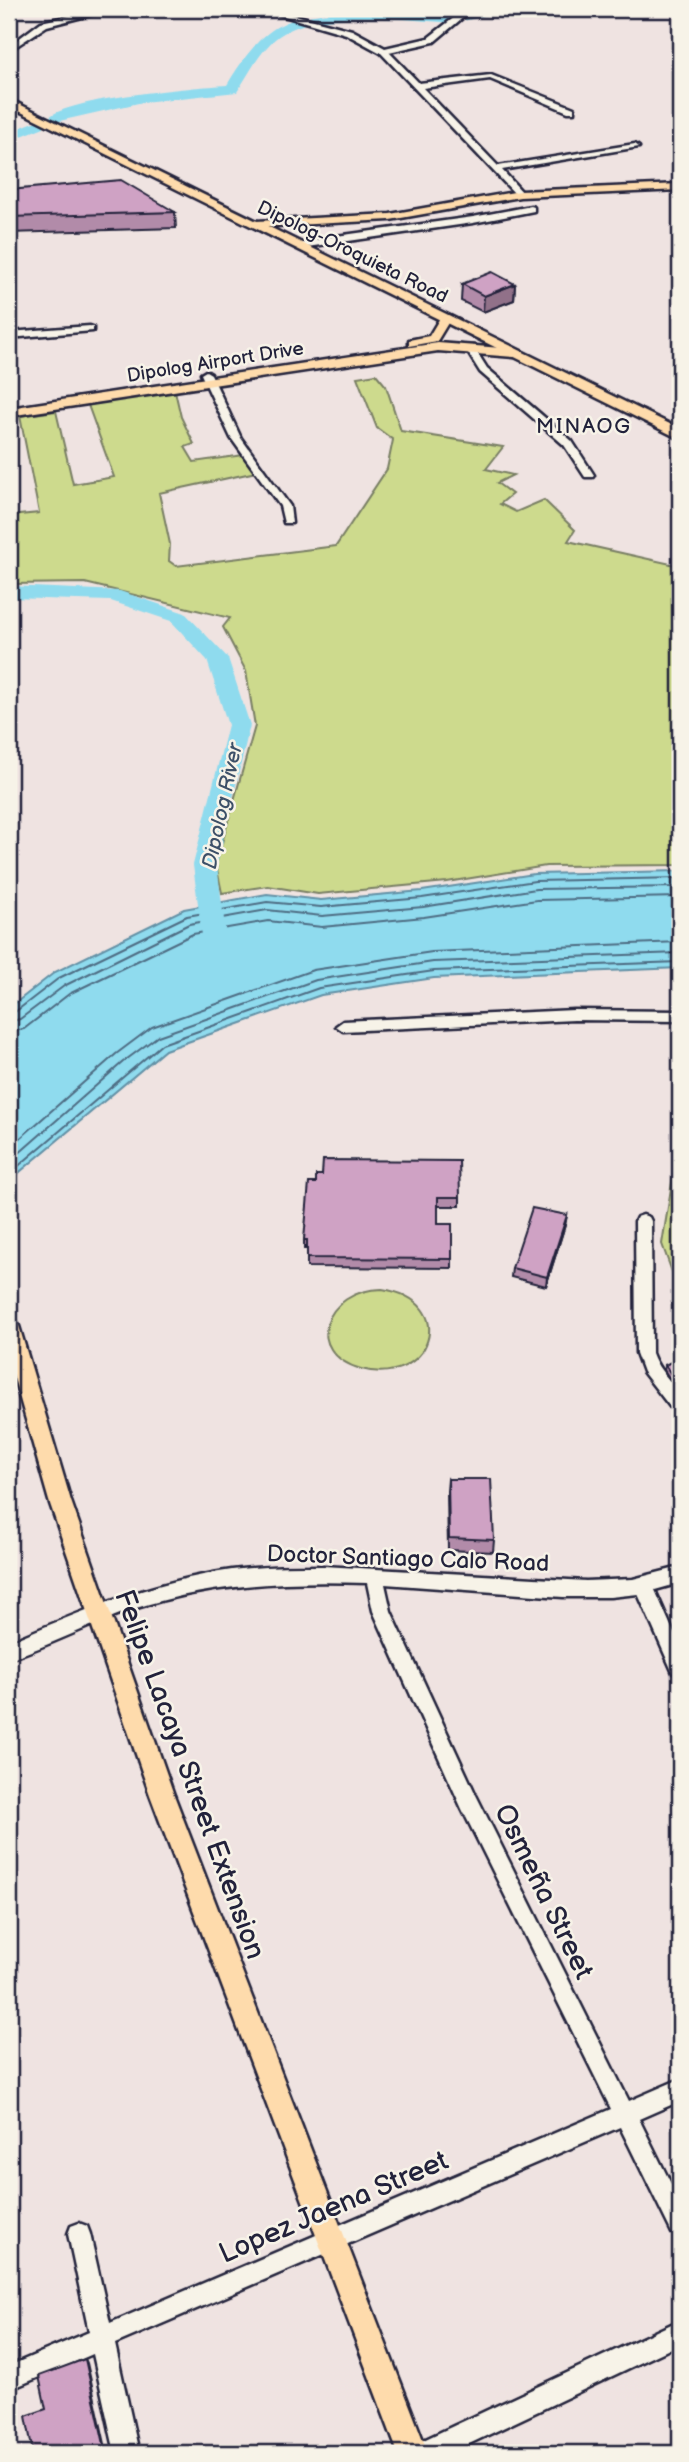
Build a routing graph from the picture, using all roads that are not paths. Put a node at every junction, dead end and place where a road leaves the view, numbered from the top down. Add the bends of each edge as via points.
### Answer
1 (110, 9) edge
2 (264, 9) edge
3 (469, 9) edge
4 (9, 48) edge
5 (384, 51) junction
6 (417, 86) junction
7 (9, 102) edge
8 (571, 110) dead end
9 (635, 147) dead end
10 (494, 169) junction
11 (680, 187) edge
12 (520, 194) junction
13 (531, 209) dead end
14 (256, 224) junction
15 (299, 246) junction
16 (444, 318) junction
17 (90, 329) dead end
18 (9, 335) edge
19 (425, 345) junction
20 (470, 348) junction
21 (514, 353) junction
22 (208, 378) junction
23 (9, 404) edge
24 (9, 412) edge
25 (680, 435) edge
26 (589, 475) dead end
27 (288, 521) dead end
28 (680, 1006) edge
29 (680, 1016) edge
30 (343, 1022) joint
31 (643, 1221) dead end
32 (9, 1326) edge
33 (680, 1407) edge
34 (680, 1575) edge
35 (374, 1576) junction
36 (644, 1586) junction
37 (97, 1612) junction
38 (9, 1651) edge
39 (680, 1667) edge
40 (680, 2090) edge
41 (625, 2114) junction
42 (680, 2225) edge
43 (79, 2234) dead end
44 (332, 2239) junction
45 (680, 2332) edge
46 (104, 2337) junction
47 (9, 2378) edge
48 (128, 2453) edge
49 (413, 2453) edge
50 (424, 2453) edge

1 - 4 street via 44,24
2 - 5 street via 349,32
3 - 5 street via 431,40
5 - 6 street
6 - 8 street via 491,77
6 - 10 street
7 - 14 highway, Dipolog-Oroquieta Road
9 - 10 street
10 - 12 street
11 - 12 main road
12 - 14 main road via 390,217
13 - 15 street via 442,227
14 - 15 highway, Dipolog-Oroquieta Road
15 - 16 highway, Dipolog-Oroquieta Road
16 - 19 main road
16 - 21 highway, Dipolog-Oroquieta Road
17 - 18 street
19 - 20 main road, Dipolog Airport Drive
19 - 22 main road, Dipolog Airport Drive
20 - 21 main road, Dipolog Airport Drive
20 - 26 street via 483,370 568,443
21 - 25 highway, Dipolog-Oroquieta Road
22 - 23 main road, Dipolog Airport Drive
22 - 24 main road, Dipolog Airport Drive
22 - 27 street via 236,438 280,498
28 - 30 street via 581,1005
29 - 30 street
31 - 33 street via 644,1353 649,1367
32 - 37 main road, Felipe Lacaya Street Extension
34 - 36 street, Doctor Santiago Calo Road
35 - 36 street, Doctor Santiago Calo Road via 582,1590
35 - 37 street, Doctor Santiago Calo Road via 228,1579
35 - 41 street, Osmeña Street via 382,1611 463,1789
36 - 39 street
37 - 38 street, Doctor Santiago Calo Road
37 - 44 main road, Felipe Lacaya Street Extension
40 - 41 street, Lopez Jaena Street
41 - 42 street, Osmeña Street
41 - 44 street, Lopez Jaena Street
43 - 46 street
44 - 46 street, Lopez Jaena Street
44 - 49 main road, Felipe Lacaya Street Extension
45 - 50 street
46 - 47 street, Lopez Jaena Street
46 - 48 street

